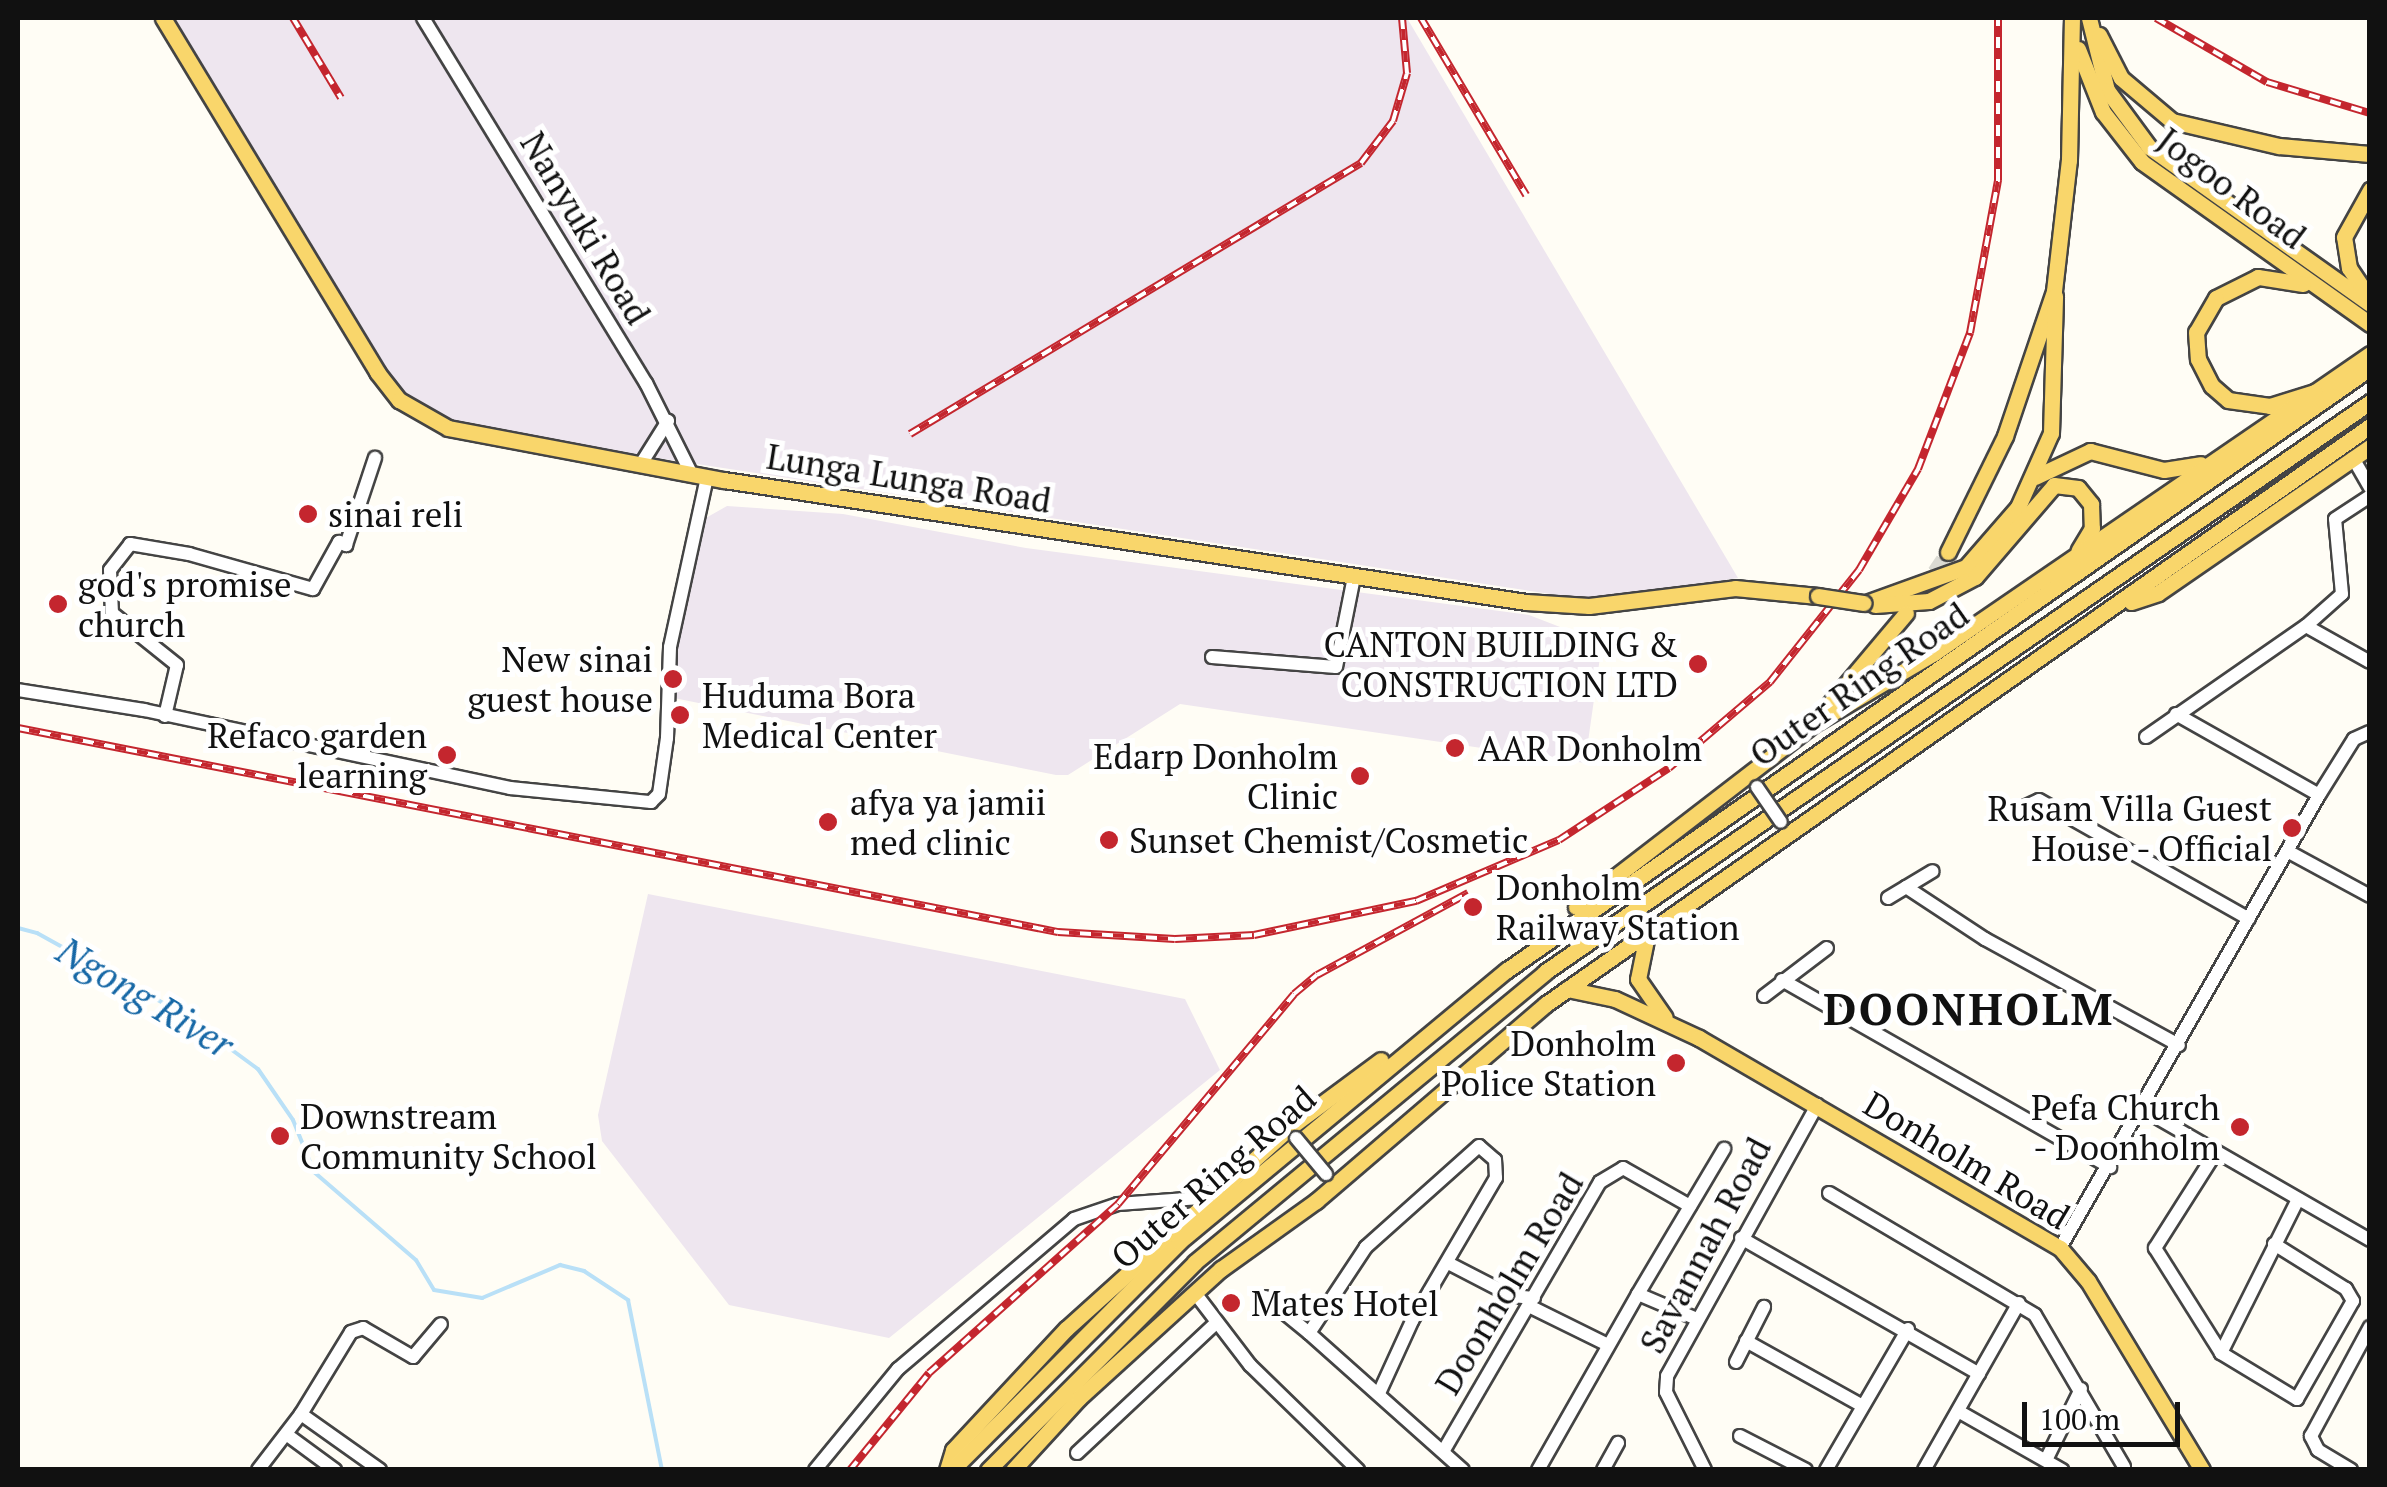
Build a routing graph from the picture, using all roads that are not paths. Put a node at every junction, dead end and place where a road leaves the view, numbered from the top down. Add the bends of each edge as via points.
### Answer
1 (163, 18) edge
2 (423, 18) edge
3 (2072, 18) edge
4 (2091, 18) edge
5 (2370, 154) edge
6 (2370, 190) edge
7 (2054, 290) junction
8 (2320, 291) junction
9 (2370, 301) edge
10 (2370, 324) edge
11 (2370, 354) edge
12 (2370, 368) edge
13 (2315, 392) junction
14 (2370, 405) edge
15 (668, 421) junction
16 (2370, 426) edge
17 (2370, 447) edge
18 (2222, 456) junction
19 (374, 458) dead end
20 (2353, 458) junction
21 (641, 464) junction
22 (699, 475) junction
23 (2031, 480) junction
24 (2370, 492) edge
25 (1948, 552) tunnel mouth
26 (2075, 556) junction
27 (1354, 577) junction
28 (1864, 603) junction
29 (1906, 613) tunnel mouth
30 (2102, 615) junction
31 (2306, 626) junction
32 (1212, 657) dead end
33 (2370, 662) edge
34 (18, 690) edge
35 (2176, 714) junction
36 (164, 716) junction
37 (1812, 725) junction
38 (2370, 732) edge
39 (2146, 737) dead end
40 (1753, 780) junction
41 (2320, 796) junction
42 (2007, 815) dead end
43 (1785, 827) junction
44 (2289, 852) junction
45 (1932, 872) dead end
46 (1906, 887) junction
47 (2370, 896) edge
48 (1888, 898) dead end
49 (2249, 919) junction
50 (1648, 930) junction
51 (1827, 948) dead end
52 (1782, 980) junction
53 (1567, 988) junction
54 (1764, 996) dead end
55 (1668, 1021) junction
56 (2179, 1045) junction
57 (1817, 1105) junction
58 (2144, 1110) junction
59 (1292, 1133) junction
60 (1724, 1148) dead end
61 (2216, 1152) junction
62 (2110, 1167) junction
63 (1331, 1180) junction
64 (1224, 1186) junction
65 (1828, 1193) dead end
66 (2298, 1199) junction
67 (1690, 1206) junction
68 (1741, 1238) junction
69 (2370, 1240) edge
70 (2274, 1244) junction
71 (2060, 1248) junction
72 (1450, 1264) junction
73 (1195, 1293) junction
74 (1638, 1294) junction
75 (1265, 1298) dead end
76 (1533, 1302) junction
77 (2019, 1303) junction
78 (1764, 1307) dead end
79 (1696, 1319) junction
80 (441, 1324) dead end
81 (1215, 1324) junction
82 (2370, 1327) edge
83 (1908, 1329) junction
84 (1309, 1333) junction
85 (1746, 1341) junction
86 (1606, 1344) junction
87 (2222, 1352) junction
88 (1736, 1362) dead end
89 (1979, 1374) junction
90 (2081, 1389) junction
91 (1380, 1391) junction
92 (1861, 1405) junction
93 (1958, 1411) junction
94 (301, 1414) junction
95 (286, 1434) junction
96 (1740, 1436) dead end
97 (1618, 1443) dead end
98 (1444, 1450) junction
99 (1076, 1454) dead end
100 (2047, 1458) junction
101 (2124, 1466) dead end
102 (1702, 1468) edge
103 (258, 1470) edge
104 (335, 1470) edge
105 (380, 1470) edge
106 (814, 1470) edge
107 (950, 1470) edge
108 (988, 1470) edge
109 (1012, 1470) edge
110 (1358, 1470) edge
111 (1463, 1470) edge
112 (1538, 1470) edge
113 (1603, 1470) edge
114 (1806, 1470) edge
115 (1826, 1470) edge
116 (1924, 1470) edge
117 (2062, 1470) edge
118 (2202, 1470) edge
119 (2350, 1470) edge

1 - 21 main road, Lunga Lunga Road via 398,400 448,428
2 - 15 street, Nanyuki Road
3 - 7 main road via 2069,160
3 - 8 main road, Jogoo Road via 2102,112 2142,162
4 - 5 main road via 2121,78 2172,121 2279,146
4 - 9 main road, Jogoo Road via 2107,90 2158,157
6 - 9 main road via 2344,237 2348,268
7 - 23 main road, Lunga Lunga Road via 2051,433
7 - 25 main road via 2005,436
8 - 10 main road, Jogoo Road
8 - 13 main road via 2288,279 2251,278 2216,298 2196,332 2205,376 2228,400 2260,407
11 - 13 main road, Outer Ring Road
12 - 107 main road, Outer Ring Road via 1507,970 1179,1242
13 - 18 main road, Outer Ring Road
14 - 108 main road, Outer Ring Road via 1545,972 1196,1262
15 - 21 street
15 - 22 street, Nanyuki Road
16 - 30 main road
17 - 20 main road
18 - 23 main road via 2173,471 2090,451 2062,458
18 - 26 main road, Outer Ring Road
19 - 36 street via 346,546 339,542 313,590 130,544 110,570 112,613 177,664
20 - 24 street
20 - 30 main road via 2158,593
21 - 22 main road, Lunga Lunga Road
22 - 27 main road, Lunga Lunga Road
22 - 36 street via 670,647 667,738 651,802 510,788
23 - 28 main road, Lunga Lunga Road via 2000,535 1966,567
24 - 31 street via 2335,518 2342,594
26 - 28 main road, Lunga Lunga Road via 2092,528 2093,510 2078,488 2054,485 2041,493 1995,562 1954,590 1910,605
26 - 37 main road, Outer Ring Road via 1934,653
27 - 28 main road, Lunga Lunga Road, bridge via 1589,606 1735,588
27 - 32 street via 1336,667
29 - 37 main road
30 - 43 main road
31 - 33 street
31 - 35 street
34 - 36 street
35 - 39 street
35 - 41 street
37 - 40 main road, Outer Ring Road
38 - 41 street via 2354,739
40 - 43 street, bridge
40 - 59 main road, Outer Ring Road
41 - 44 street
42 - 49 street via 2039,800
43 - 50 main road
44 - 47 street
44 - 49 street
45 - 46 street
46 - 48 street
46 - 56 street
49 - 56 street
50 - 53 main road
50 - 55 main road via 1638,979
51 - 52 street
52 - 54 street
52 - 62 street
53 - 55 main road
53 - 63 main road
55 - 57 main road, Donholm Road
56 - 58 street
57 - 68 street, Savannah Road
57 - 71 main road, Donholm Road
58 - 61 street
58 - 62 street
59 - 63 street, bridge
59 - 64 main road, Outer Ring Road
60 - 67 street
61 - 66 street
61 - 87 street via 2155,1248
62 - 71 street
63 - 73 main road
64 - 106 street via 1200,1198 1118,1204 1074,1219 898,1369
64 - 107 main road, Outer Ring Road via 1020,1373 953,1450
65 - 77 street
66 - 69 street
66 - 70 street
67 - 74 street
67 - 76 street, Doonholm Road via 1652,1181 1614,1170 1586,1203
68 - 79 street, Savannah Road
68 - 83 street
70 - 87 street
70 - 87 street via 2346,1289 2353,1301 2345,1318 2298,1399
71 - 118 main road, Donholm Road via 2088,1281
72 - 76 street
72 - 84 street via 1496,1178 1495,1160 1479,1146 1366,1246
72 - 91 street via 1412,1321
73 - 81 street
73 - 109 main road via 1079,1398
74 - 79 street
74 - 86 street
75 - 84 street
76 - 86 street
76 - 98 street, Doonholm Road
77 - 89 street
77 - 90 street via 2035,1316
78 - 85 street
79 - 102 street, Savannah Road via 1665,1384
80 - 94 street via 413,1356 362,1328 351,1332
81 - 99 street
81 - 110 street
82 - 119 street via 2310,1436 2318,1450
83 - 89 street
83 - 92 street
84 - 91 street
85 - 88 street
85 - 92 street
86 - 112 street
89 - 93 street
90 - 100 street
90 - 101 street
91 - 98 street
92 - 115 street
93 - 100 street
93 - 116 street
94 - 95 street
94 - 105 street
95 - 103 street
95 - 104 street
96 - 114 street
97 - 113 street
98 - 111 street
100 - 117 street

